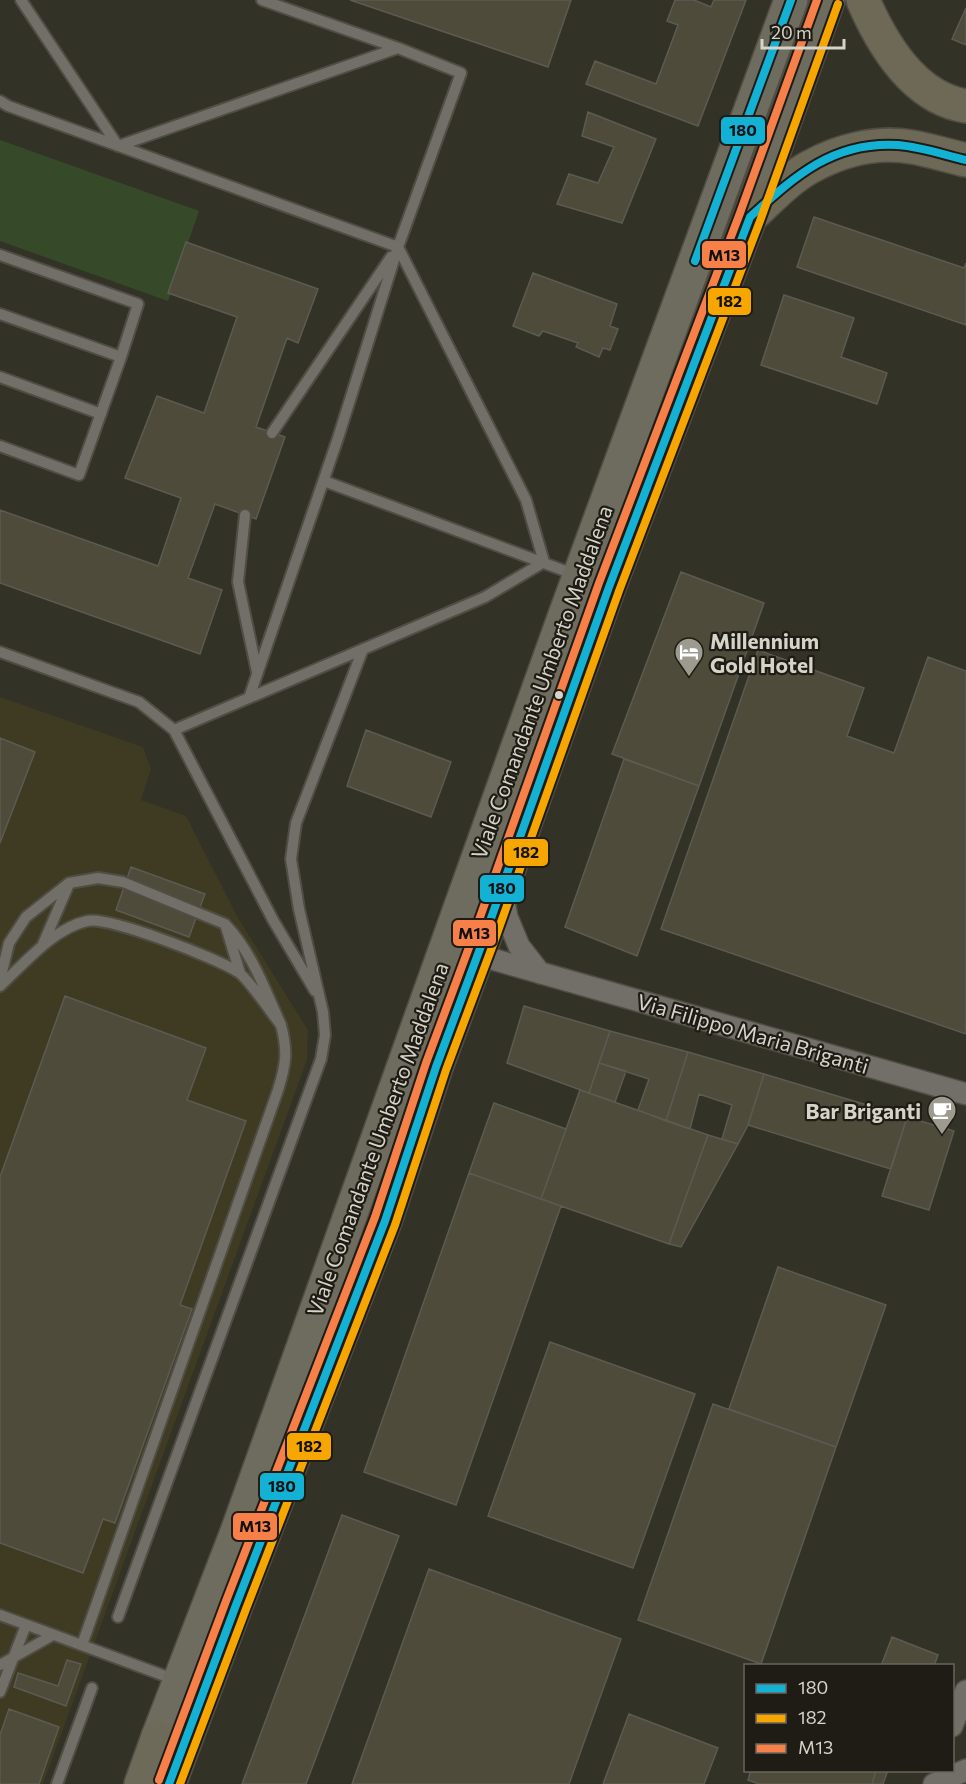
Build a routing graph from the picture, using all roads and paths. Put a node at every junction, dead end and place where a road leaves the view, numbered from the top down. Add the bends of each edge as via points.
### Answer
1 (21, 0) edge
2 (262, 0) edge
3 (791, 0) edge
4 (828, 0) edge
5 (863, 0) edge
6 (398, 48) junction
7 (0, 101) edge
8 (966, 106) edge
9 (118, 146) junction
10 (966, 160) edge
11 (750, 217) junction
12 (398, 247) junction
13 (0, 255) edge
14 (0, 314) edge
15 (121, 357) junction
16 (0, 377) edge
17 (101, 414) junction
18 (272, 433) dead end
19 (0, 446) edge
20 (324, 481) junction
21 (245, 515) dead end
22 (544, 562) junction
23 (594, 581) junction
24 (363, 649) junction
25 (0, 652) edge
26 (258, 674) junction
27 (249, 698) junction
28 (174, 730) junction
29 (69, 883) junction
30 (502, 890) junction
31 (225, 924) junction
32 (447, 945) junction
33 (42, 946) junction
34 (478, 955) junction
35 (240, 973) junction
36 (540, 973) junction
37 (0, 980) edge
38 (0, 986) edge
39 (320, 999) junction
40 (281, 1025) junction
41 (966, 1094) edge
42 (0, 1615) edge
43 (118, 1617) dead end
44 (26, 1625) junction
45 (53, 1635) junction
46 (81, 1645) junction
47 (14, 1656) junction
48 (0, 1665) edge
49 (180, 1682) junction
50 (92, 1688) dead end
51 (966, 1690) edge
52 (0, 1692) edge
53 (954, 1721) edge
54 (158, 1737) joint
55 (966, 1770) edge
56 (57, 1784) edge
57 (141, 1784) edge
58 (169, 1784) edge
59 (932, 1784) edge

1 - 9 lane
2 - 6 lane
3 - 23 main road, Viale Comandante Umberto Maddalena
4 - 11 main road, Viale Comandante Umberto Maddalena
5 - 8 highway via 881,39 900,65 929,92
6 - 9 lane
6 - 12 lane via 461,74
7 - 9 lane
9 - 12 lane
10 - 11 highway via 911,147 876,145 840,153 809,167
11 - 23 main road, Viale Comandante Umberto Maddalena
12 - 18 lane
12 - 20 lane
12 - 22 lane via 525,500
13 - 15 lane via 138,304
14 - 15 lane
15 - 17 lane
16 - 17 lane
17 - 19 lane via 79,475
20 - 22 lane
20 - 26 lane
21 - 26 lane via 238,582
22 - 23 lane
22 - 24 lane via 485,597
23 - 30 main road, Viale Comandante Umberto Maddalena
23 - 32 main road, Viale Comandante Umberto Maddalena
24 - 27 lane
24 - 39 lane via 296,823 291,859
25 - 28 lane via 140,702
26 - 27 lane
27 - 28 lane
28 - 39 lane via 273,920
29 - 31 lane via 98,878 123,882
29 - 33 lane
29 - 37 lane via 26,917 9,943
30 - 34 main road, Viale Comandante Umberto Maddalena
30 - 36 street via 507,917 519,946
31 - 35 lane
31 - 40 lane via 252,960
32 - 34 main road
32 - 49 main road, Viale Comandante Umberto Maddalena
33 - 35 lane via 67,928 89,920 112,923 196,952
33 - 38 lane
34 - 36 street, Via Filippo Maria Briganti
34 - 58 main road, Viale Comandante Umberto Maddalena via 385,1221
35 - 40 lane
36 - 41 street, Via Filippo Maria Briganti
39 - 43 lane via 324,1035 311,1091
40 - 46 lane via 286,1044 285,1066 278,1090
42 - 44 lane
44 - 45 lane
44 - 47 lane
45 - 46 lane
45 - 47 lane
46 - 49 lane
47 - 48 lane
47 - 52 lane
49 - 54 main road, Viale Comandante Umberto Maddalena
50 - 56 lane
51 - 53 street
54 - 57 highway
55 - 59 street

